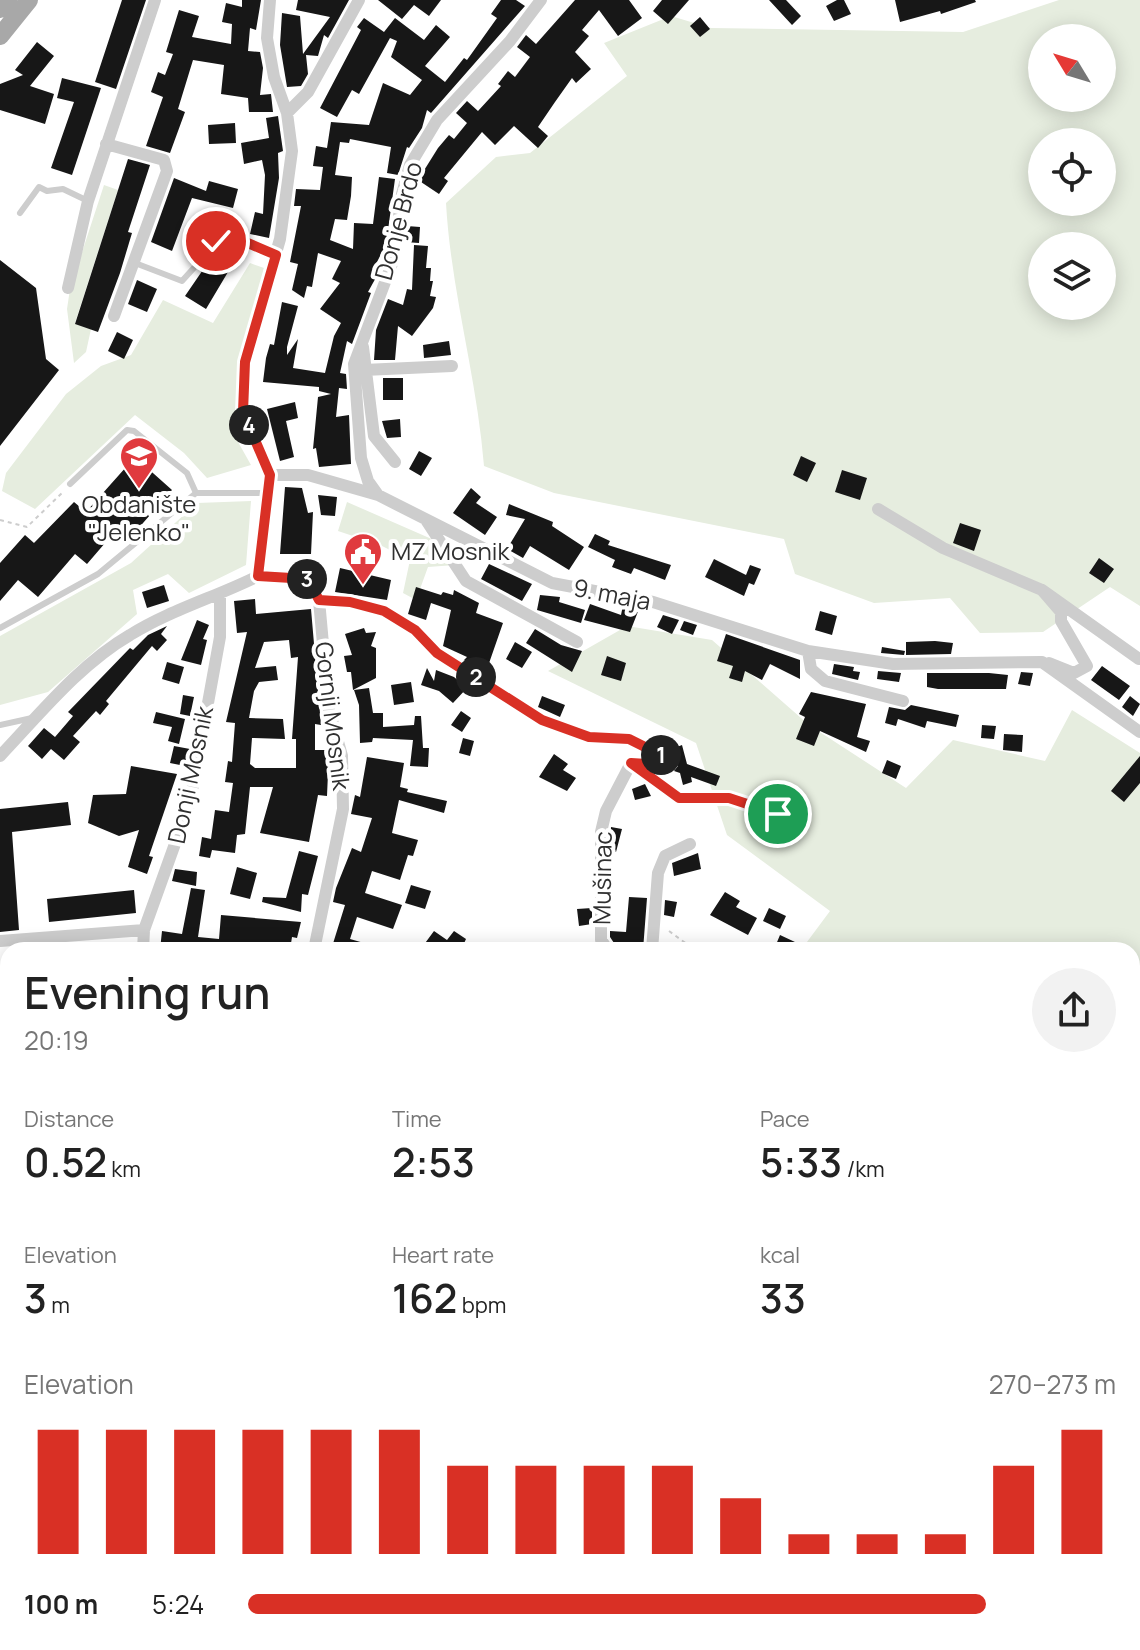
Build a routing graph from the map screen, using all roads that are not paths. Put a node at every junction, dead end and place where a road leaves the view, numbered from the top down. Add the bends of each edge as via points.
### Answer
1 (8, 0) edge
2 (29, 0) edge
3 (155, 0) edge
4 (270, 0) edge
5 (359, 0) edge
6 (541, 0) edge
7 (0, 9) edge
8 (0, 36) edge
9 (287, 113) junction
10 (106, 144) junction
11 (88, 201) junction
12 (20, 213) dead end
13 (221, 238) road end
14 (135, 263) junction
15 (68, 288) dead end
16 (114, 316) dead end
17 (363, 340) junction
18 (452, 366) dead end
19 (364, 370) junction
20 (395, 462) dead end
21 (270, 475) junction
22 (70, 484) road end
23 (196, 493) junction
24 (266, 493) junction
25 (378, 495) junction
26 (878, 509) dead end
27 (425, 518) junction
28 (258, 576) junction
29 (1042, 590) junction
30 (220, 595) junction
31 (319, 600) junction
32 (0, 628) edge
33 (577, 642) dead end
34 (808, 651) junction
35 (1139, 659) edge
36 (1042, 662) junction
37 (903, 701) dead end
38 (38, 716) junction
39 (0, 725) edge
40 (1140, 732) edge
41 (0, 756) edge
42 (631, 763) junction
43 (778, 814) dead end
44 (690, 844) dead end
45 (144, 930) junction
46 (0, 941) edge
47 (143, 942) edge
48 (316, 942) edge
49 (602, 942) edge
50 (653, 942) edge

1 - 7 main road
2 - 8 main road
3 - 10 street
4 - 9 street via 267,38
5 - 9 street via 308,92
6 - 17 street, Donje Brdo via 437,120 410,165 393,261
9 - 21 street via 292,151 276,255 245,362 243,412
10 - 11 street
10 - 14 street via 164,160 167,171
11 - 12 lane via 63,189 39,187
11 - 15 street
13 - 14 lane via 182,281
14 - 16 street
17 - 19 street, Donje Brdo
17 - 25 street, Donje Brdo via 354,364 355,400 361,458
18 - 19 street
19 - 20 street, Donje Brdo via 374,436
21 - 24 street
21 - 25 street, 9. maja via 308,475
22 - 23 lane via 127,430 187,473
23 - 24 lane
23 - 32 lane via 98,574
24 - 28 street
25 - 27 street, 9. maja
26 - 29 street via 943,548
27 - 33 street, 9. maja via 466,581
27 - 34 street, 9. maja via 552,583 653,602
28 - 30 street
28 - 31 street via 308,579
29 - 35 street
29 - 36 street, 9. maja via 1061,612 1087,666 1074,673
30 - 38 street via 127,636
30 - 45 street, Donji Mosnik via 220,637 190,802
31 - 42 street via 384,611 415,630 437,653 542,720 589,737 629,739 663,756 663,765
31 - 48 street, Gornji Mosnik via 329,710 342,756 343,809
34 - 36 street, 9. maja via 893,664
34 - 37 street via 811,669 825,681
36 - 40 street
38 - 39 lane
38 - 41 street
42 - 43 street via 679,798 729,798
42 - 49 street, Mušinac via 601,832
44 - 50 street via 665,856 658,873
45 - 46 street
45 - 47 street, Donji Mosnik

